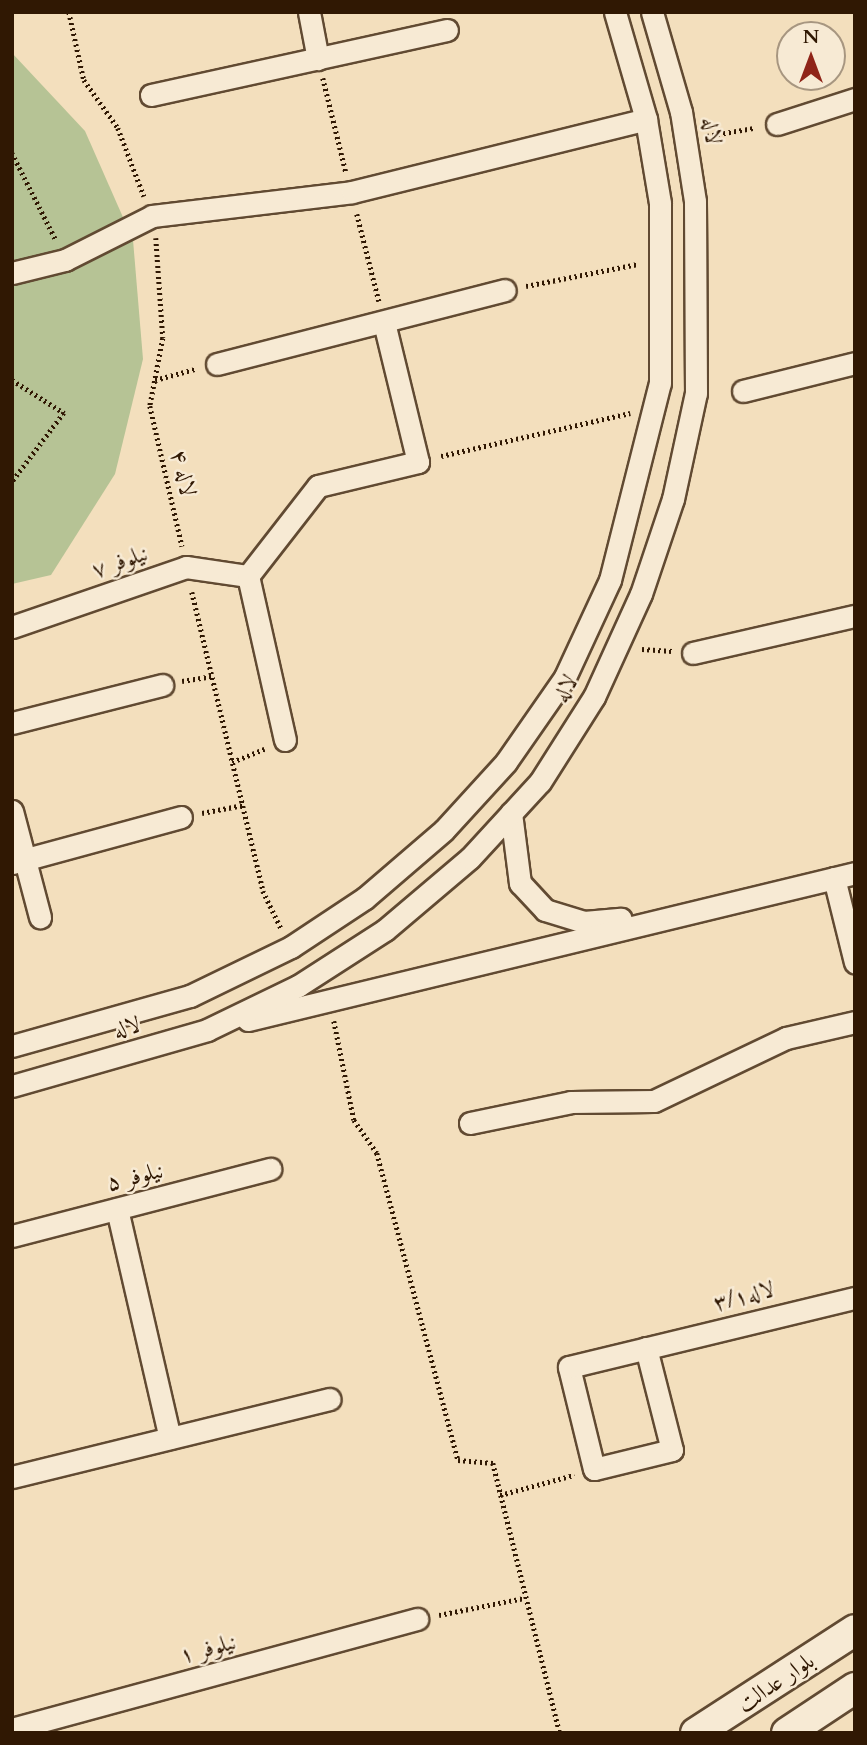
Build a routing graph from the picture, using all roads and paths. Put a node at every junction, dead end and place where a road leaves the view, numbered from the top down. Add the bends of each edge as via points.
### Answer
1 (68, 12) edge
2 (309, 12) edge
3 (615, 12) edge
4 (652, 12) edge
5 (447, 30) dead end
6 (318, 59) junction
7 (151, 95) dead end
8 (855, 99) edge
9 (646, 119) junction
10 (777, 124) joint
11 (686, 140) junction
12 (12, 153) edge
13 (152, 216) junction
14 (663, 259) junction
15 (65, 260) junction
16 (12, 273) edge
17 (505, 290) joint
18 (384, 322) junction
19 (855, 363) edge
20 (217, 364) joint
21 (12, 380) edge
22 (155, 380) junction
23 (743, 391) dead end
24 (655, 407) junction
25 (418, 461) junction
26 (12, 482) edge
27 (187, 567) junction
28 (248, 576) junction
29 (855, 616) edge
30 (12, 626) edge
31 (617, 647) junction
32 (693, 653) joint
33 (162, 685) dead end
34 (12, 723) edge
35 (285, 740) joint
36 (232, 762) junction
37 (243, 805) junction
38 (12, 810) edge
39 (511, 813) junction
40 (181, 817) joint
41 (19, 861) edge
42 (844, 876) edge
43 (683, 915) junction
44 (40, 917) dead end
45 (291, 947) junction
46 (855, 962) edge
47 (330, 1000) junction
48 (855, 1022) edge
49 (208, 1030) junction
50 (12, 1046) edge
51 (12, 1086) edge
52 (470, 1123) dead end
53 (271, 1169) dead end
54 (117, 1209) junction
55 (12, 1236) edge
56 (855, 1298) edge
57 (646, 1348) junction
58 (330, 1399) dead end
59 (170, 1438) junction
60 (594, 1469) junction
61 (12, 1477) edge
62 (500, 1494) junction
63 (524, 1598) junction
64 (418, 1619) joint
65 (855, 1630) edge
66 (855, 1688) edge
67 (12, 1730) edge
68 (560, 1733) edge
69 (696, 1733) edge
70 (787, 1733) edge

1 - 13 path, لاله ۴ via 84,80 118,128
2 - 6 street
3 - 9 street, لاله
4 - 11 street, لاله
5 - 6 street
6 - 7 street
8 - 10 street
9 - 13 street via 352,192
9 - 14 street, لاله
10 - 11 path
11 - 31 street, لاله via 701,292 696,393 673,499
12 - 15 path
13 - 15 street
13 - 22 path, لاله ۴ via 163,282
14 - 17 path
14 - 24 street, لاله
15 - 16 street
17 - 18 street
18 - 20 street
18 - 25 street
19 - 23 street
20 - 22 path
21 - 26 path via 64,413
22 - 27 path, لاله ۴ via 150,406
24 - 25 path
24 - 45 street, لاله via 610,580 565,677 506,762 444,830 365,898
25 - 28 street via 318,486
27 - 28 street, نیلوفر ۷
27 - 30 street, نیلوفر ۷
27 - 36 path, لاله ۴
28 - 35 street
29 - 32 street
31 - 32 path
31 - 39 street, لاله via 540,782
33 - 34 street
35 - 36 path
36 - 37 path, لاله ۴
37 - 40 path
37 - 45 path, لاله ۴ via 263,891
38 - 41 street
39 - 43 street via 520,883 545,910 584,922
39 - 49 street, لاله via 470,858 385,930 298,986
40 - 41 street
41 - 44 street
42 - 43 street
42 - 46 street
43 - 47 street
45 - 50 street, لاله via 190,996
47 - 49 street
47 - 62 path via 355,1120 377,1153 458,1460 493,1463
48 - 52 street via 786,1038 654,1101 571,1102
49 - 51 street, لاله
53 - 54 street, نیلوفر ۵
54 - 55 street, نیلوفر ۵
54 - 59 street
56 - 57 street, لاله۳/۱
57 - 60 street, لاله۳/۱ via 569,1367
57 - 60 street via 672,1450
58 - 59 street
59 - 61 street
60 - 62 path
62 - 63 path
63 - 64 path
63 - 68 path
64 - 67 street, نیلوفر ۱
65 - 69 main road, بلوار عدالت
66 - 70 main road, بلوار عدالت

